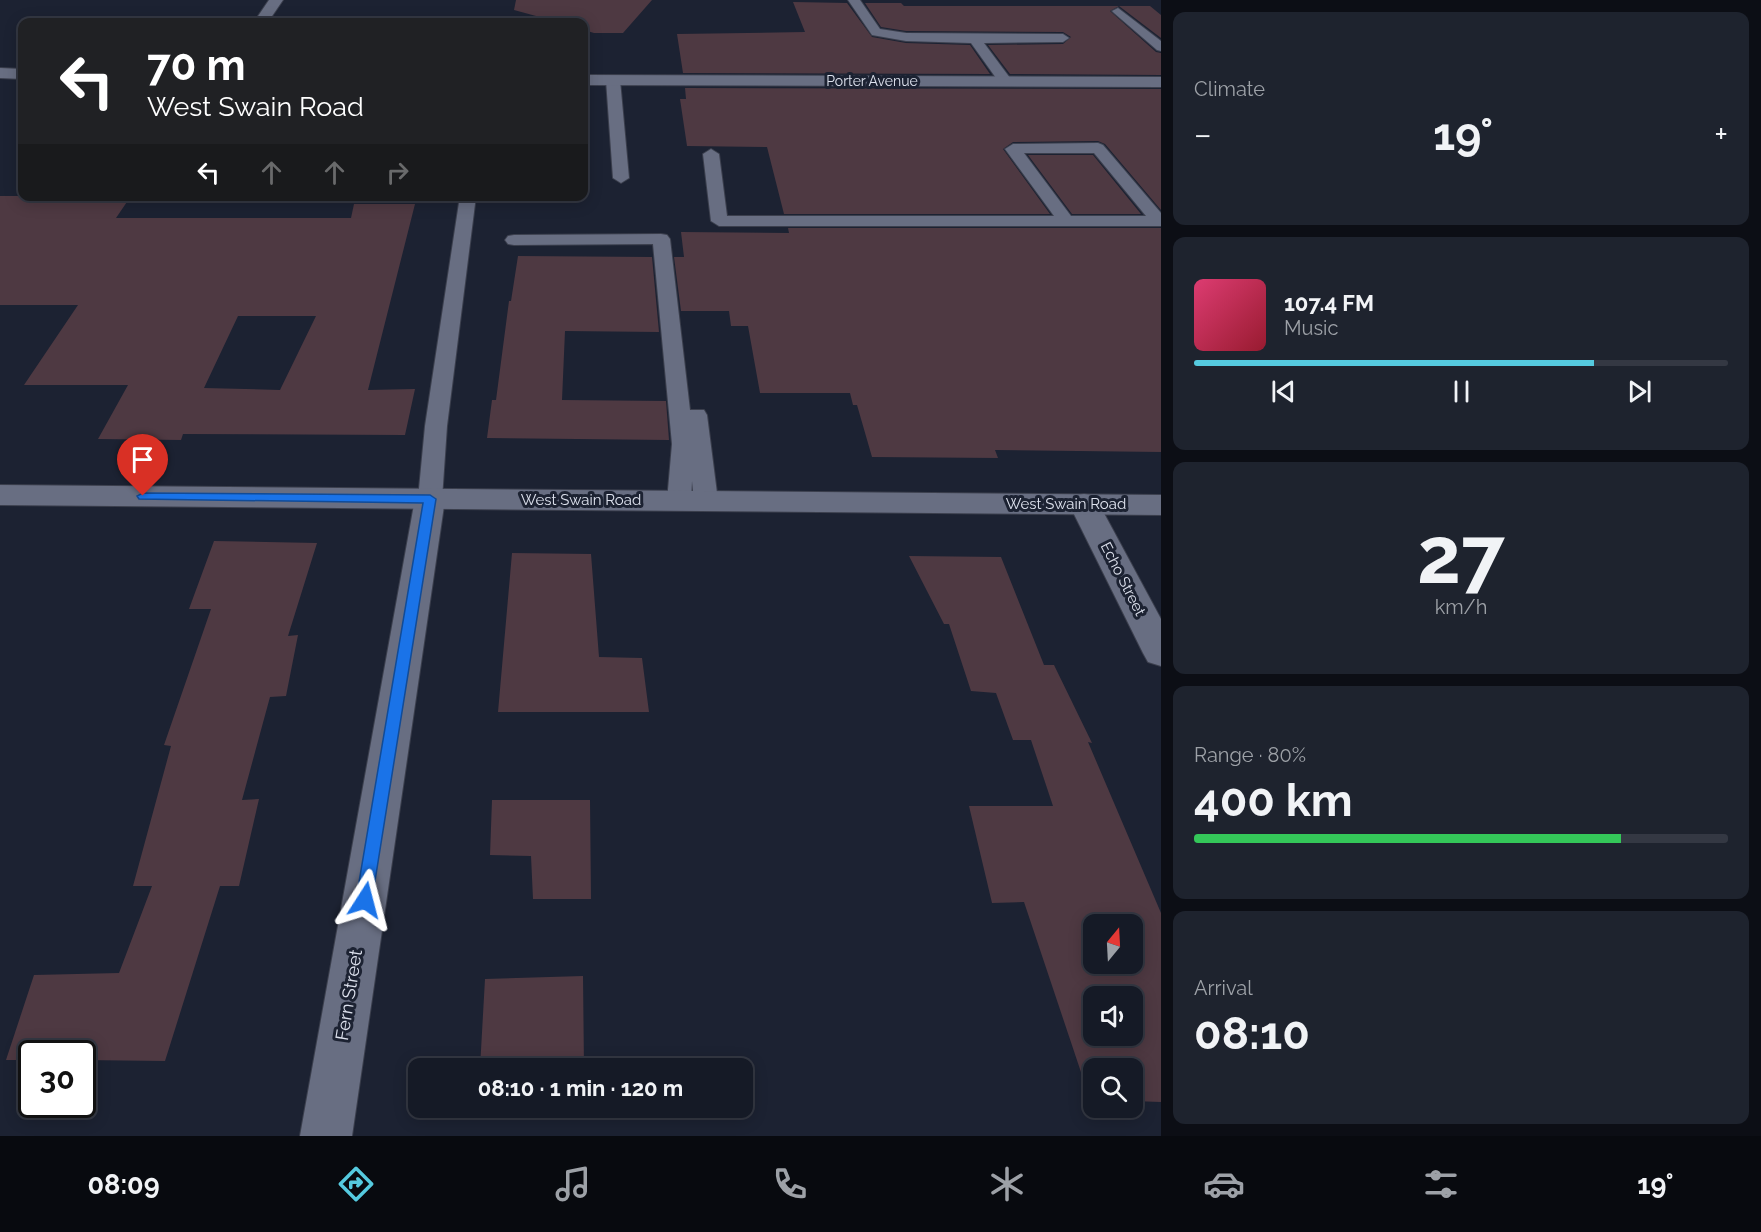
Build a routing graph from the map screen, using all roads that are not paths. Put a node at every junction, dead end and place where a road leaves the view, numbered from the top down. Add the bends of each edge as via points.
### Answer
1 (276, 0) edge
2 (854, 0) edge
3 (1118, 11) dead end
4 (264, 18) edge
5 (1063, 38) dead end
6 (975, 39) junction
7 (1161, 47) edge
8 (0, 73) edge
9 (18, 74) edge
10 (588, 80) edge
11 (614, 80) junction
12 (1006, 82) junction
13 (1161, 82) edge
14 (711, 154) dead end
15 (621, 178) dead end
16 (467, 201) edge
17 (1066, 221) junction
18 (1160, 221) edge
19 (514, 240) dead end
20 (682, 291) dead end
21 (0, 495) edge
22 (430, 499) junction
23 (693, 501) junction
24 (1084, 504) junction
25 (1161, 505) edge
26 (1161, 652) edge
27 (326, 1136) edge

1 - 4 street
2 - 6 lane via 876,32
3 - 7 lane
5 - 6 lane
6 - 12 lane
8 - 9 street
10 - 11 street, Porter Avenue
11 - 12 street, Porter Avenue
11 - 15 lane
12 - 13 street, Porter Avenue
14 - 17 lane via 719,221
16 - 22 lane
17 - 18 lane
17 - 18 lane via 1013,149 1098,148
19 - 23 lane via 661,240
20 - 23 lane
21 - 22 street, West Swain Road
22 - 23 street, West Swain Road
22 - 27 street, Fern Street
23 - 24 street, West Swain Road
24 - 25 street, West Swain Road
24 - 26 street, Echo Street

